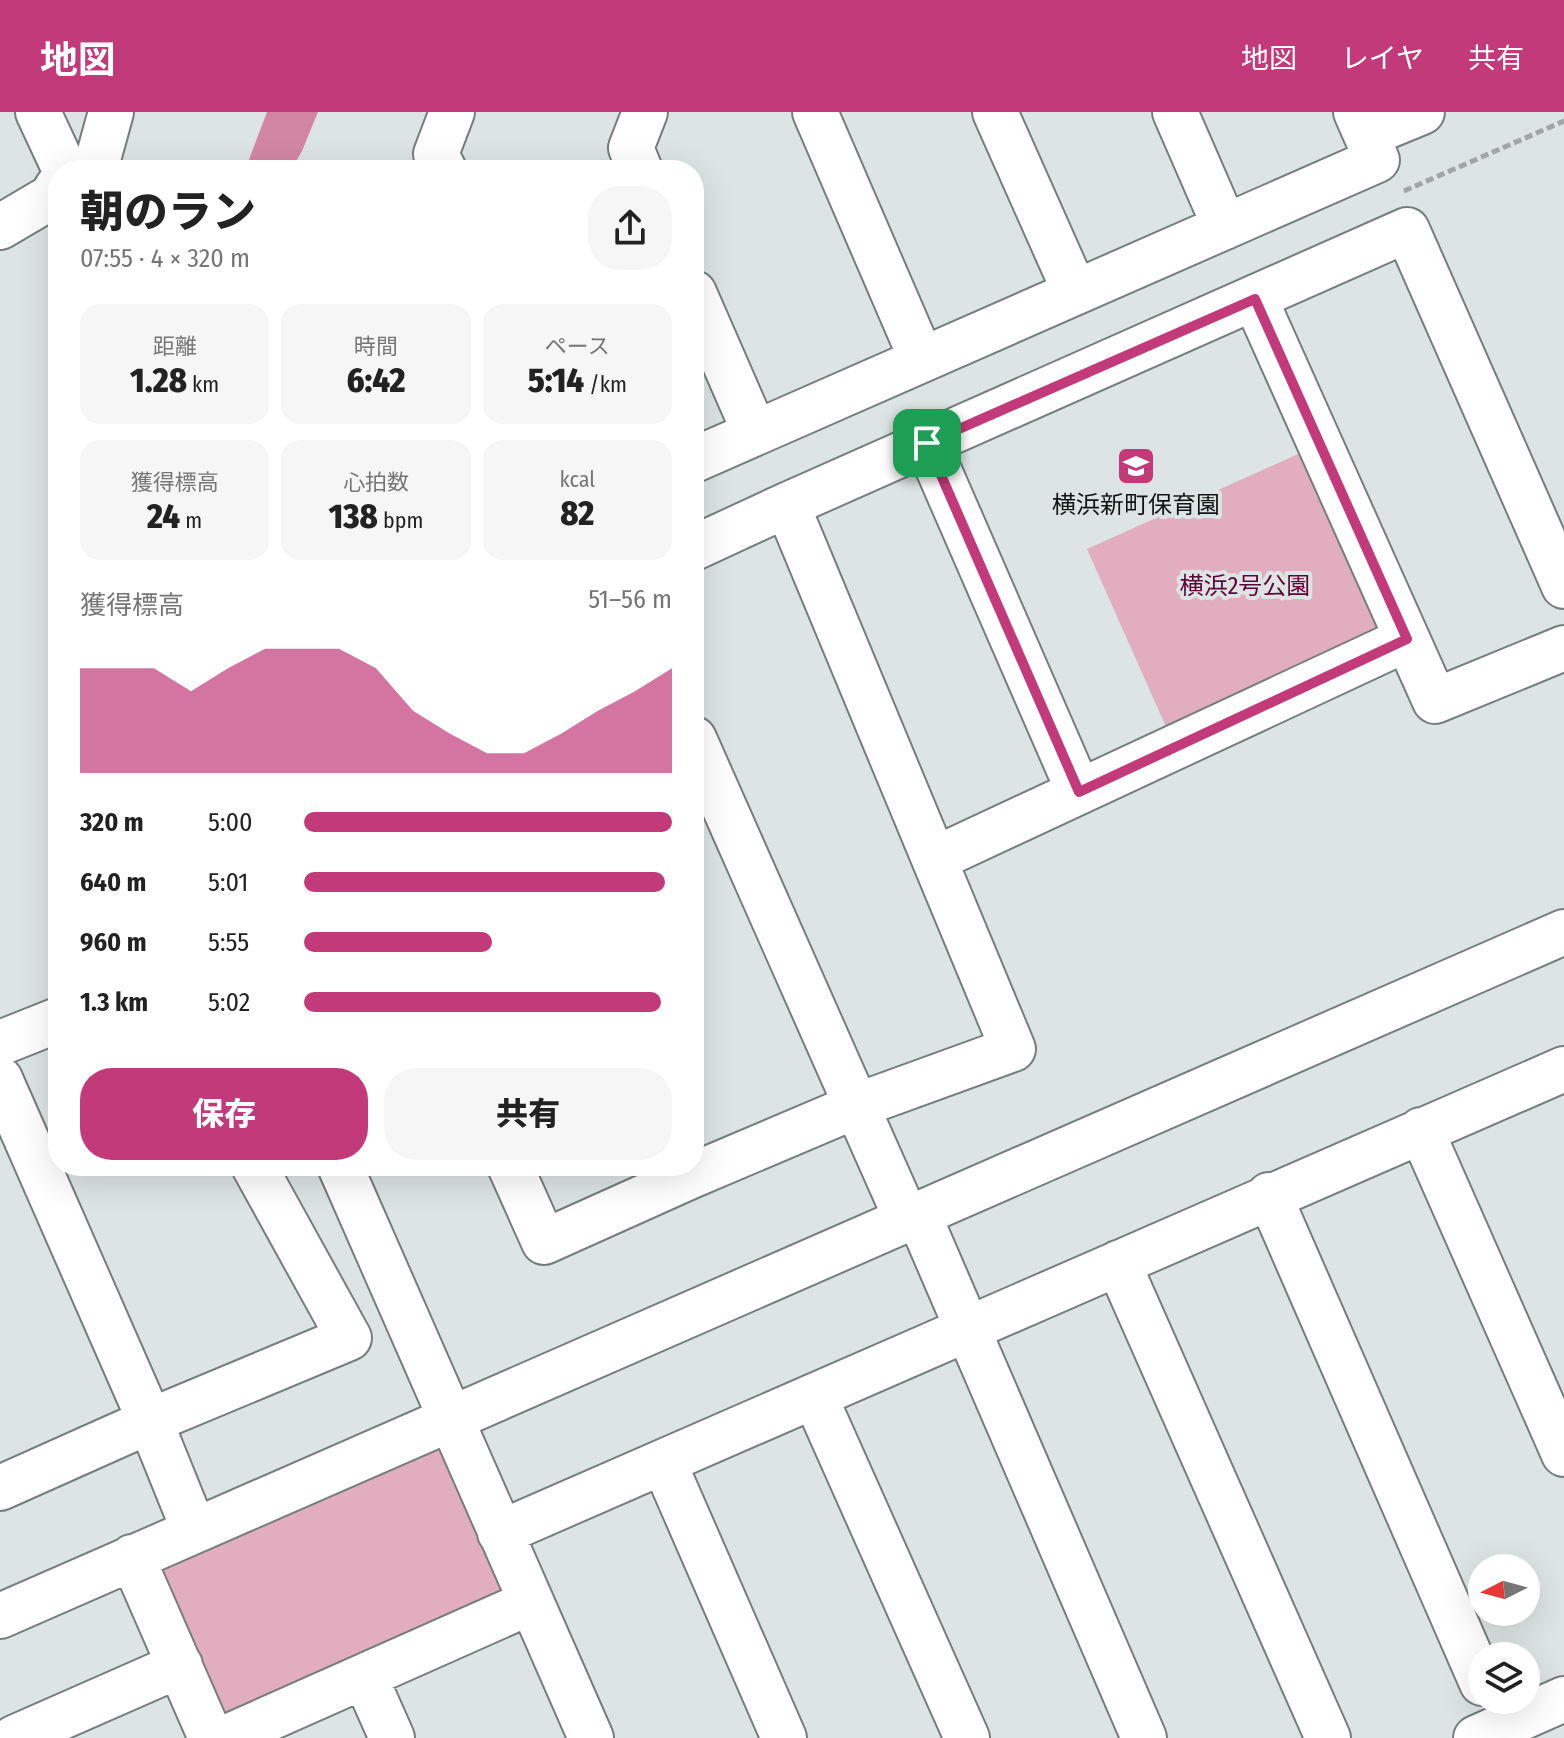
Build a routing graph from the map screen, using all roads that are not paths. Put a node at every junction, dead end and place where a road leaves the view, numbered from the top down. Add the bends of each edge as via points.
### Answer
1 (38, 112) edge
2 (111, 112) edge
3 (452, 112) edge
4 (645, 112) edge
5 (815, 112) edge
6 (995, 112) edge
7 (1175, 112) edge
8 (1422, 112) edge
9 (1361, 124) edge
10 (60, 160) edge
11 (98, 160) edge
12 (439, 160) edge
13 (636, 160) edge
14 (48, 199) edge
15 (0, 227) edge
16 (1225, 227) junction
17 (1075, 292) junction
18 (1255, 299) junction
19 (704, 316) edge
20 (922, 360) junction
21 (755, 433) junction
22 (927, 443) junction
23 (704, 456) edge
24 (787, 505) junction
25 (704, 543) edge
26 (1564, 586) edge
27 (1407, 639) junction
28 (1564, 648) edge
29 (704, 762) edge
30 (1079, 792) junction
31 (935, 859) junction
32 (1564, 932) edge
33 (48, 1024) edge
34 (0, 1043) edge
35 (1564, 1069) edge
36 (0, 1079) edge
37 (856, 1106) junction
38 (1421, 1130) junction
39 (704, 1165) edge
40 (260, 1176) edge
41 (344, 1176) edge
42 (514, 1176) edge
43 (678, 1176) edge
44 (1269, 1195) junction
45 (912, 1217) junction
46 (1118, 1263) junction
47 (968, 1330) junction
48 (815, 1397) junction
49 (452, 1419) junction
50 (150, 1421) junction
51 (1564, 1454) edge
52 (664, 1463) junction
53 (1, 1485) edge
54 (194, 1530) junction
55 (500, 1533) junction
56 (132, 1557) junction
57 (531, 1602) junction
58 (0, 1616) edge
59 (1468, 1651) edge
60 (180, 1665) junction
61 (365, 1677) junction
62 (1564, 1699) edge
63 (1489, 1722) edge
64 (16, 1738) edge
65 (211, 1738) edge
66 (225, 1738) edge
67 (392, 1738) edge
68 (591, 1738) edge
69 (784, 1738) edge
70 (967, 1738) edge
71 (1144, 1738) edge
72 (1328, 1738) edge

1 - 10 street
2 - 11 street
3 - 12 street via 436,154
4 - 13 street via 631,148
5 - 20 street
6 - 17 street
7 - 16 street
8 - 9 street
9 - 16 street via 1377,160
14 - 15 street
16 - 17 street
17 - 20 street
18 - 22 street
18 - 26 street via 1407,230
18 - 27 street
19 - 21 street
20 - 21 street
21 - 23 street
22 - 24 street
22 - 30 street
24 - 25 street
24 - 31 street
27 - 28 street via 1435,701
27 - 30 street
29 - 37 street
30 - 31 street
31 - 37 street via 1013,1049
32 - 45 street
33 - 34 street
35 - 38 street
36 - 50 street
37 - 39 street
37 - 45 street
38 - 44 street
38 - 51 street
40 - 50 street via 349,1338
41 - 49 street
42 - 43 street via 544,1242
44 - 46 street
44 - 59 street
45 - 47 street
45 - 49 street
46 - 47 street
46 - 72 street
47 - 48 street
47 - 71 street
48 - 52 street
48 - 70 street
49 - 54 street
49 - 55 street
50 - 53 street
50 - 54 street
52 - 55 street
52 - 69 street
54 - 56 street
55 - 57 street
56 - 58 street
56 - 60 street
57 - 61 street
57 - 68 street
60 - 64 street
60 - 65 street
61 - 66 street
61 - 67 street
62 - 63 street

